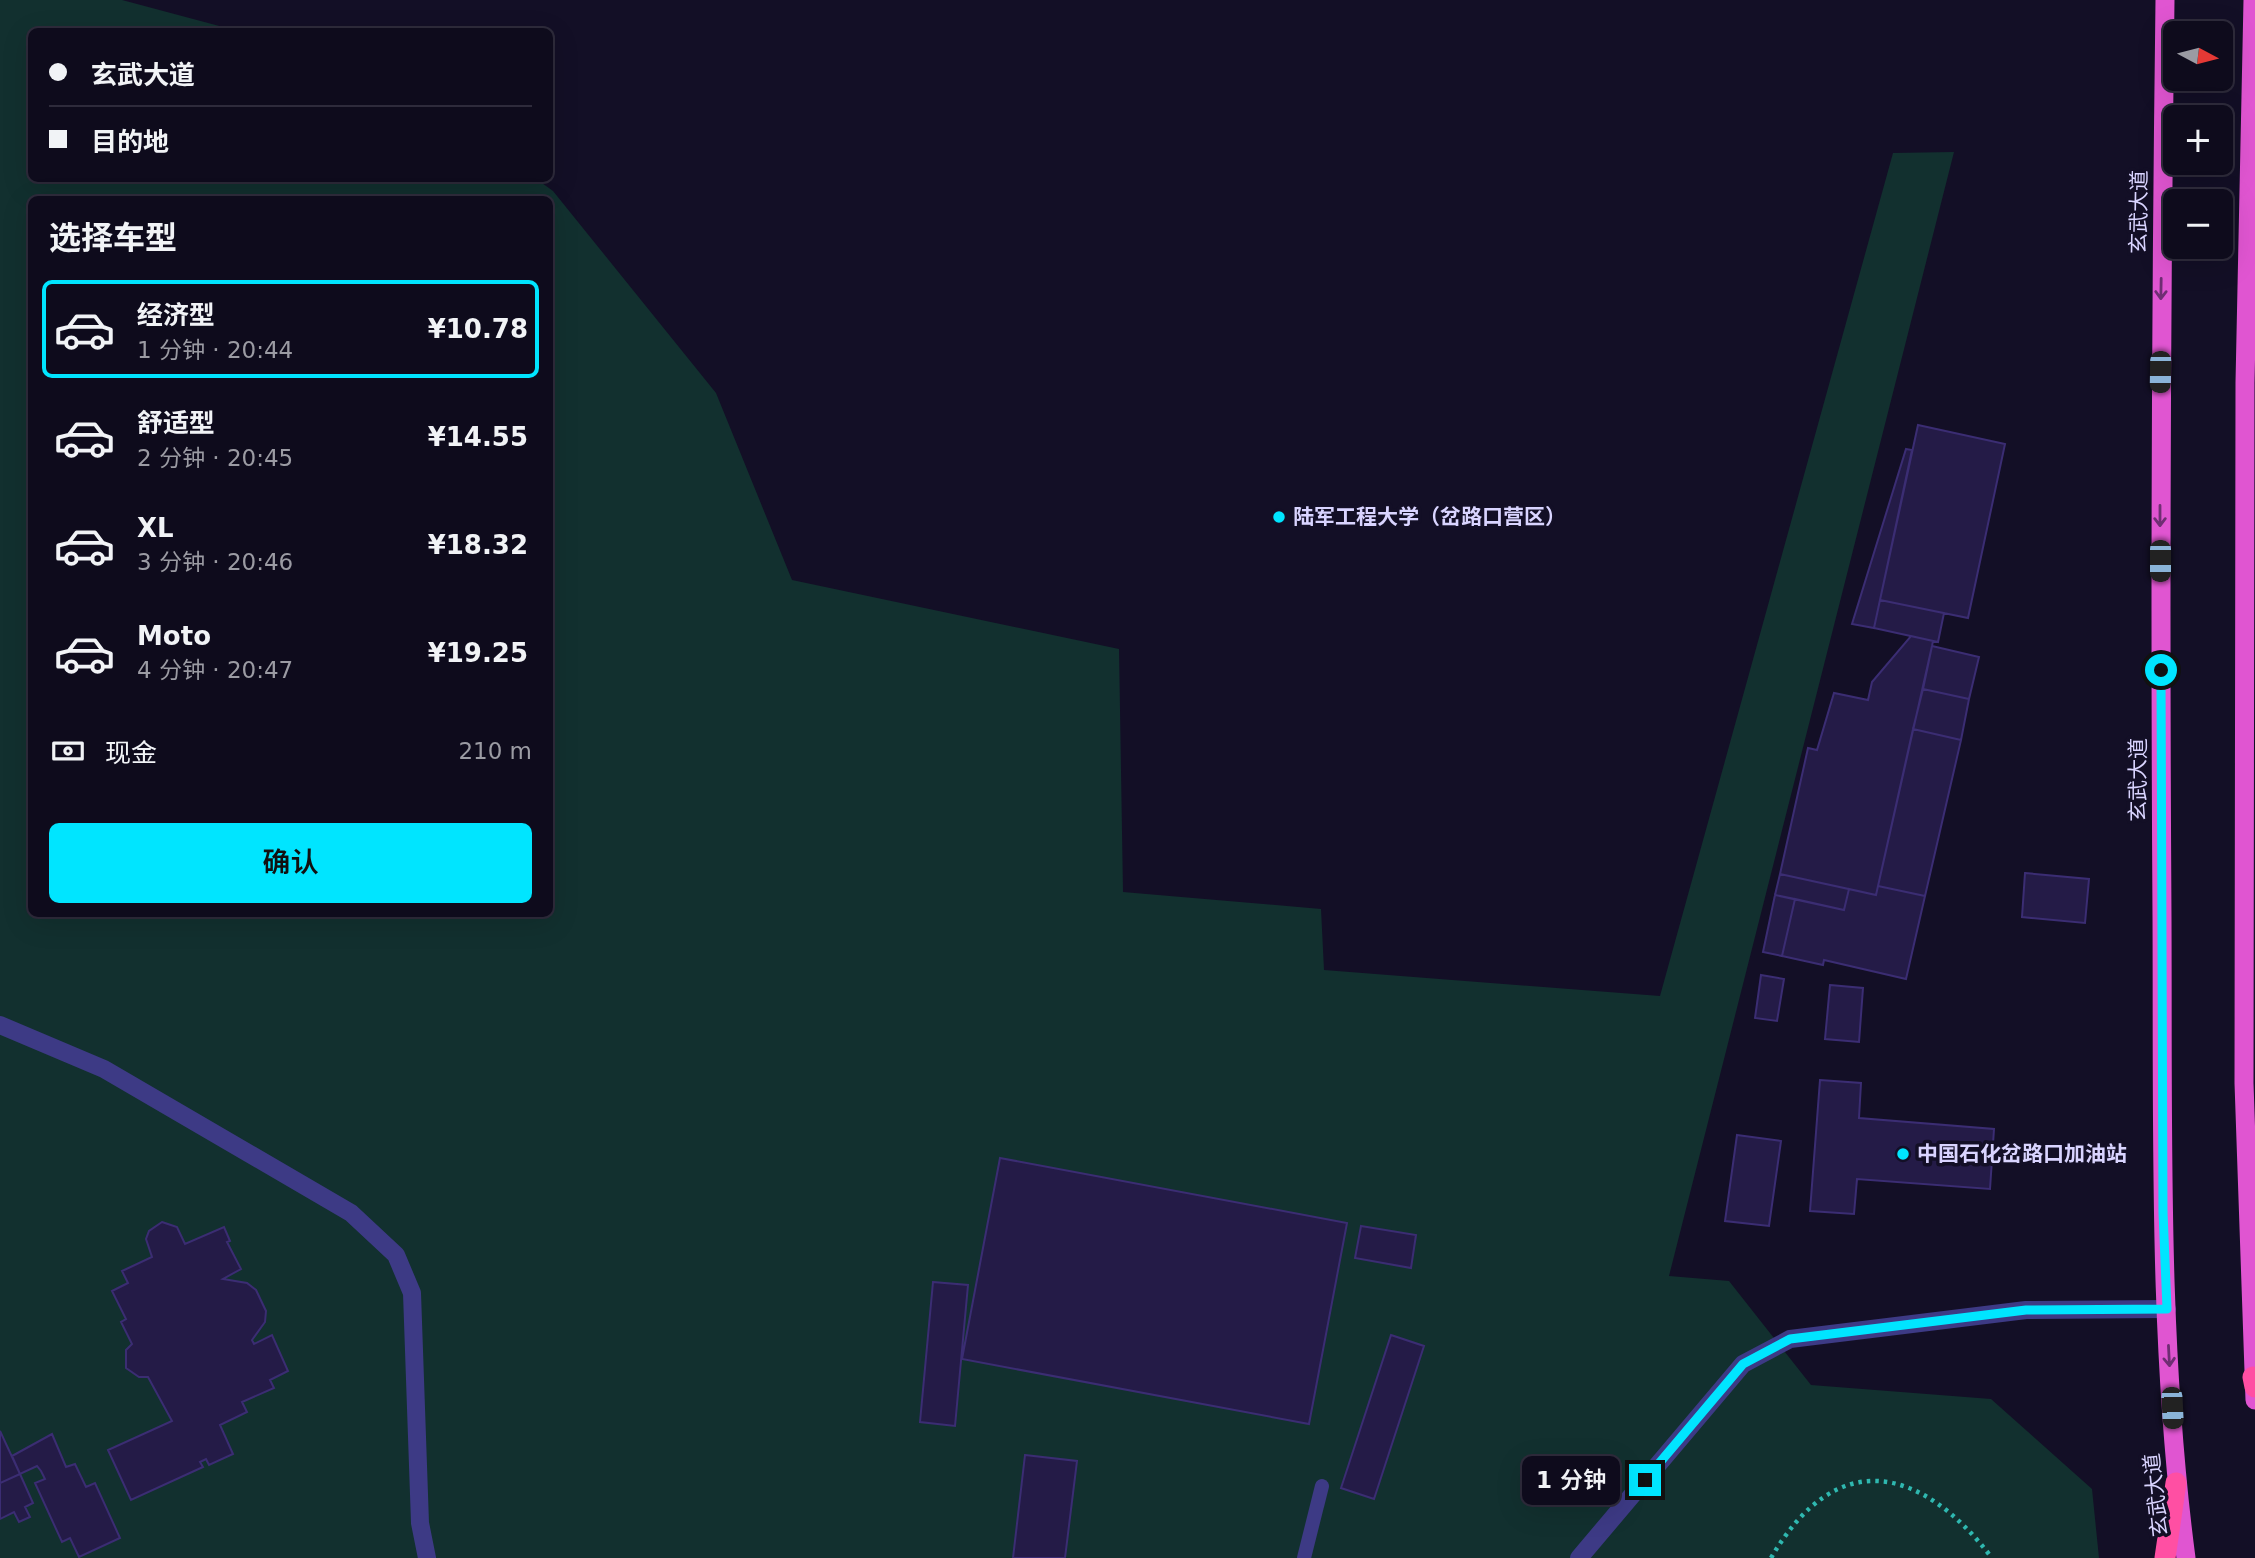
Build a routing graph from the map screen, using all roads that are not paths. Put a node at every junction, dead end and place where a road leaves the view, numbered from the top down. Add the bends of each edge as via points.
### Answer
1 (2165, 0) edge
2 (2253, 0) edge
3 (0, 1025) edge
4 (2167, 1309) junction
5 (2254, 1382) edge
6 (2255, 1400) edge
7 (2176, 1483) junction
8 (1322, 1486) dead end
9 (427, 1558) edge
10 (1304, 1558) edge
11 (1579, 1558) edge
12 (2165, 1558) edge
13 (2186, 1558) edge

1 -> 4 highway, 玄武大道 via 2159,399
2 - 5 highway via 2245,383 2244,1055
3 - 9 street via 104,1069 351,1213 396,1255 412,1293 420,1523
4 -> 7 highway, 玄武大道
4 - 11 street via 2026,1310 1790,1339 1743,1364
5 - 6 highway
7 - 12 highway
7 - 13 highway, 玄武大道
8 - 10 lane

